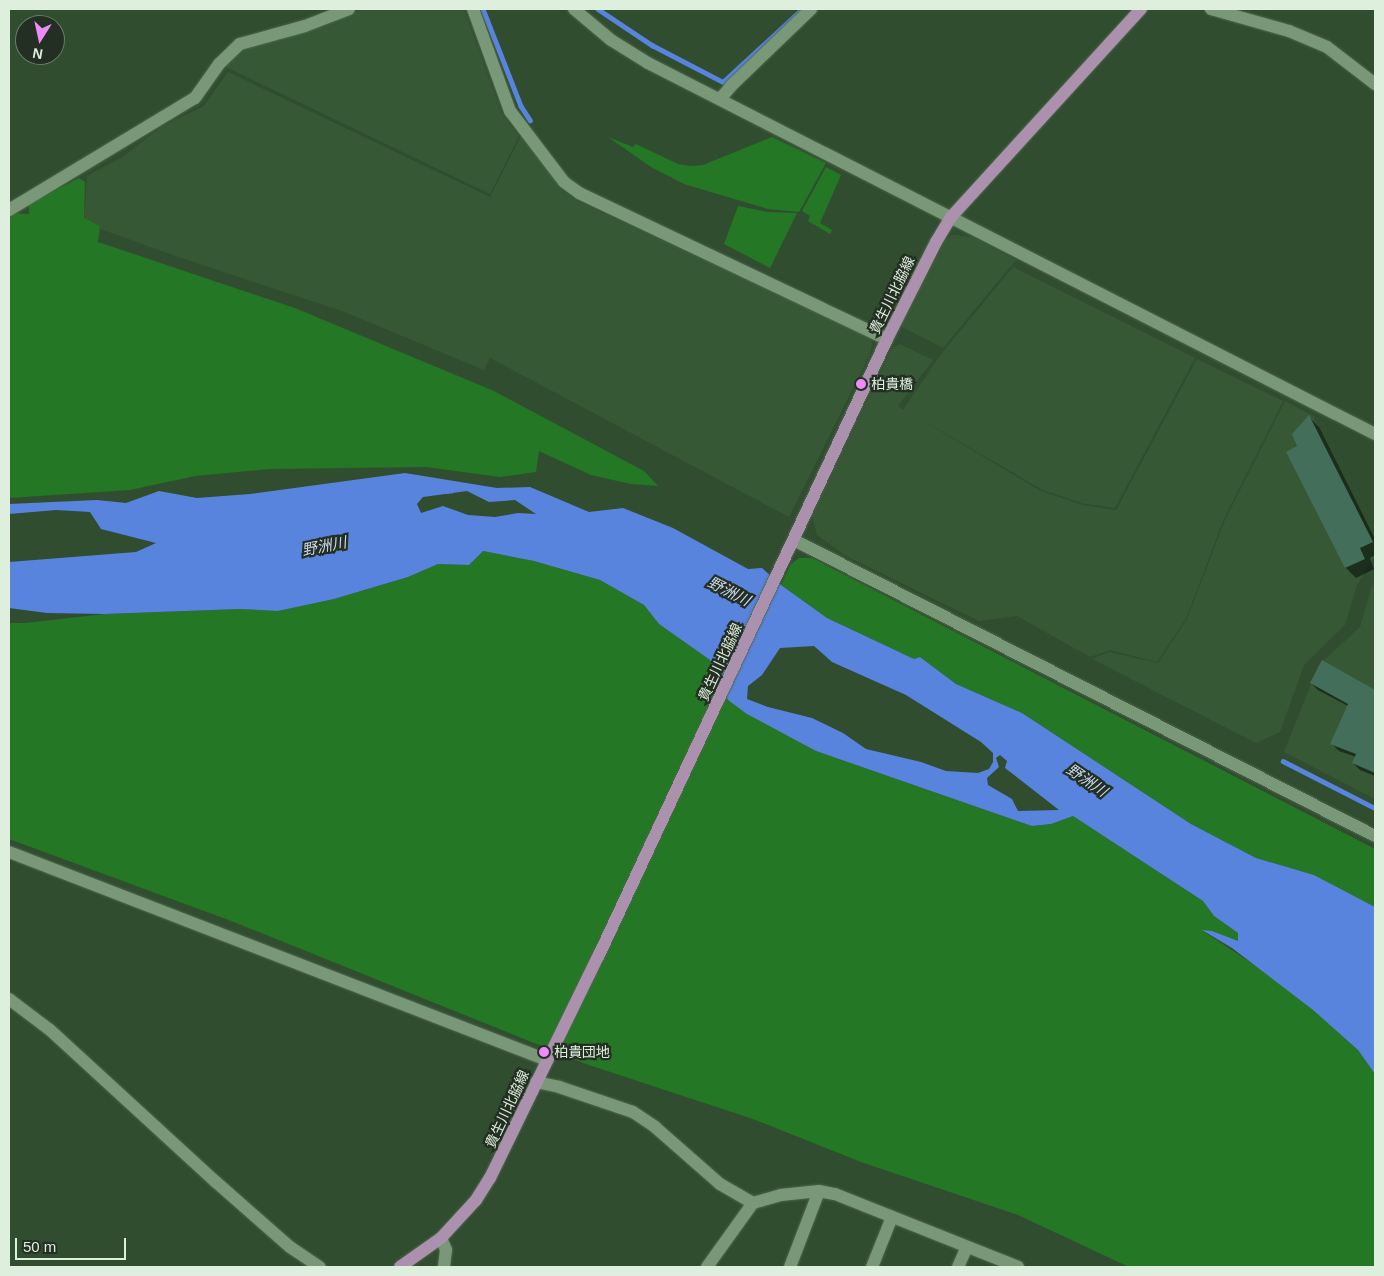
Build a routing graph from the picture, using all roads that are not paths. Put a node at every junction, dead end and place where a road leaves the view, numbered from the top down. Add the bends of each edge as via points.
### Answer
1 (348, 9) edge
2 (473, 9) edge
3 (574, 9) edge
4 (811, 9) edge
5 (1141, 9) edge
6 (1211, 9) edge
7 (1375, 84) edge
8 (720, 100) junction
9 (9, 210) edge
10 (951, 217) junction
11 (887, 339) junction
12 (1375, 434) edge
13 (794, 540) junction
14 (1375, 836) edge
15 (9, 852) edge
16 (9, 999) edge
17 (547, 1060) junction
18 (536, 1082) junction
19 (819, 1191) junction
20 (753, 1203) junction
21 (892, 1217) junction
22 (441, 1238) junction
23 (967, 1247) junction
24 (320, 1267) edge
25 (400, 1267) edge
26 (444, 1267) edge
27 (706, 1267) edge
28 (790, 1267) edge
29 (872, 1267) edge
30 (958, 1267) edge
31 (1018, 1267) edge

1 - 9 street via 305,26 240,44 219,64 195,98
2 - 11 street via 510,111 564,182 588,197
3 - 8 street via 611,40
4 - 8 street
5 - 10 main road, 貴生川北脇線
6 - 7 street via 1289,31 1326,47
8 - 10 street
10 - 11 main road, 貴生川北脇線
10 - 12 street
11 - 13 main road, 貴生川北脇線
13 - 14 street
13 - 17 main road, 貴生川北脇線
15 - 17 street
16 - 24 street via 50,1030 290,1246
17 - 18 main road, 貴生川北脇線
18 - 20 street via 559,1086 633,1112 720,1184
18 - 22 main road, 貴生川北脇線 via 490,1178 476,1200
19 - 20 street via 781,1195
19 - 21 street via 835,1194
19 - 28 street
20 - 27 street
21 - 23 street
21 - 29 street
22 - 25 main road, 貴生川北脇線
22 - 26 street via 446,1250
23 - 30 street
23 - 31 street

